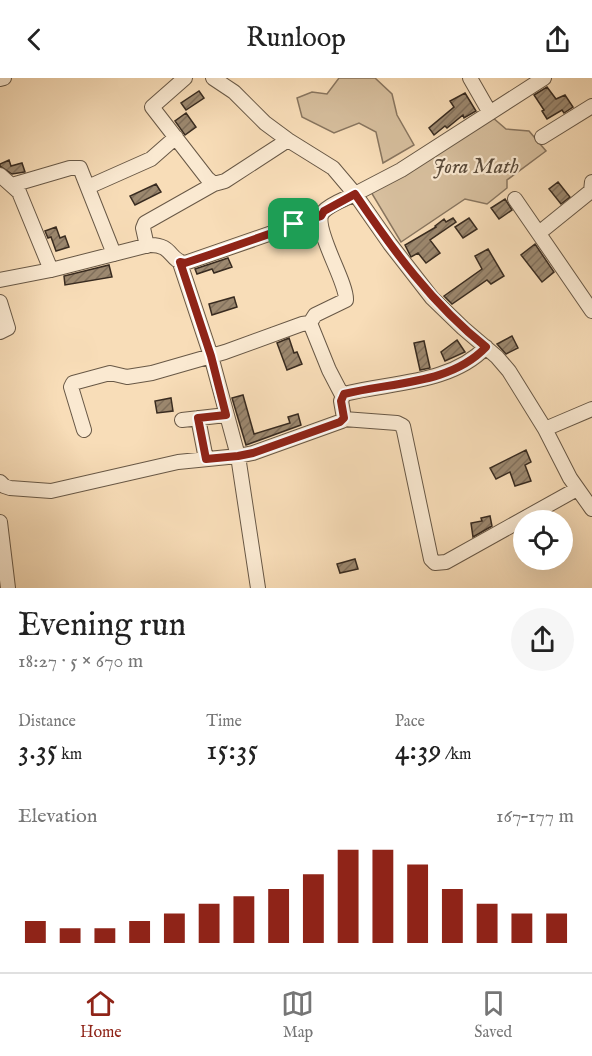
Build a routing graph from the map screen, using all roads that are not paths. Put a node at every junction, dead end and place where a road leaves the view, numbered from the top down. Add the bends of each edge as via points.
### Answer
1 (185, 78) edge
2 (213, 78) edge
3 (470, 78) edge
4 (544, 78) edge
5 (592, 106) edge
6 (490, 113) junction
7 (176, 136) junction
8 (542, 137) dead end
9 (288, 140) junction
10 (0, 175) edge
11 (592, 182) edge
12 (214, 184) junction
13 (12, 185) junction
14 (88, 187) junction
15 (355, 194) junction
16 (515, 199) dead end
17 (321, 216) junction
18 (539, 233) junction
19 (147, 246) junction
20 (114, 254) junction
21 (180, 262) junction
22 (51, 270) junction
23 (0, 280) edge
24 (0, 302) edge
25 (592, 311) edge
26 (310, 323) junction
27 (0, 332) edge
28 (486, 347) junction
29 (211, 356) junction
30 (342, 395) junction
31 (592, 409) edge
32 (226, 415) junction
33 (198, 418) junction
34 (344, 419) junction
35 (182, 420) dead end
36 (545, 429) junction
37 (84, 430) dead end
38 (238, 456) junction
39 (206, 459) junction
40 (1, 486) edge
41 (577, 489) junction
42 (592, 509) edge
43 (0, 522) edge
44 (8, 588) edge
45 (258, 588) edge

1 - 7 street via 152,107
2 - 9 street
3 - 6 street
4 - 6 street
5 - 8 street
6 - 15 street via 401,170
7 - 12 street
7 - 14 street via 151,159
9 - 12 street via 225,181
9 - 15 street via 333,168
10 - 13 street
11 - 18 street via 591,191
12 - 19 street via 146,223 143,228
13 - 14 street via 76,167 81,169
13 - 22 street via 19,192
14 - 20 street
15 - 17 street
15 - 28 street via 425,290
16 - 18 street
17 - 21 street
17 - 26 street via 321,230 346,299 315,315
18 - 25 street
19 - 20 street
19 - 21 street via 166,248
20 - 22 street
21 - 29 street
22 - 23 street
24 - 27 street via 8,328
26 - 29 street
26 - 30 street
28 - 30 street via 472,360 448,372
28 - 36 street via 509,371
29 - 32 street
29 - 37 street via 152,373 127,377 110,373 73,383
30 - 34 street
31 - 36 street
32 - 33 street
32 - 38 street
33 - 35 street
33 - 39 street
34 - 38 street
34 - 41 street via 403,426 423,525 435,563 446,562
36 - 41 street
38 - 39 street
38 - 45 street
39 - 40 street via 51,492
41 - 42 street
43 - 44 street

